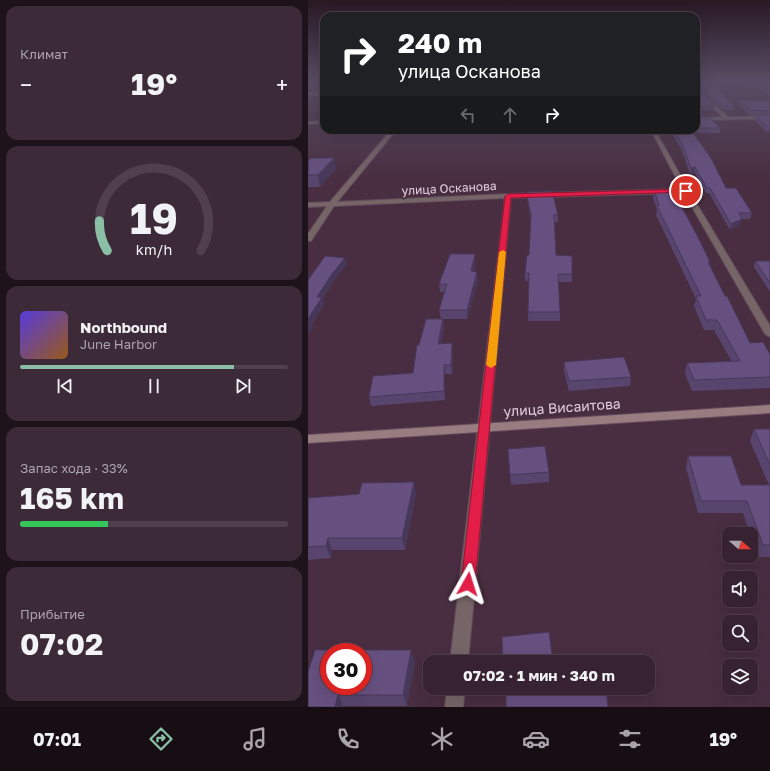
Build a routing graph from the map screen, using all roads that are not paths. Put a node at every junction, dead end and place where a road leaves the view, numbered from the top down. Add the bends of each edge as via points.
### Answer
1 (721, 113) edge
2 (770, 118) edge
3 (700, 119) edge
4 (727, 119) junction
5 (320, 122) edge
6 (308, 123) edge
7 (391, 134) edge
8 (655, 134) edge
9 (686, 191) junction
10 (508, 196) junction
11 (332, 204) junction
12 (308, 205) edge
13 (308, 239) edge
14 (770, 334) edge
15 (770, 409) edge
16 (484, 427) junction
17 (308, 439) edge
18 (460, 655) edge
19 (455, 695) edge
20 (454, 707) edge

1 - 4 street
2 - 4 street
3 - 4 street
5 - 6 street
7 - 11 street
8 - 9 street
9 - 10 street, улица Осканова
9 - 14 street
10 - 11 street, улица Осканова
10 - 16 street
11 - 12 street, улица Осканова
11 - 13 street
15 - 16 street, улица Висаитова
16 - 17 street, улица Висаитова
16 - 18 street
19 - 20 street

